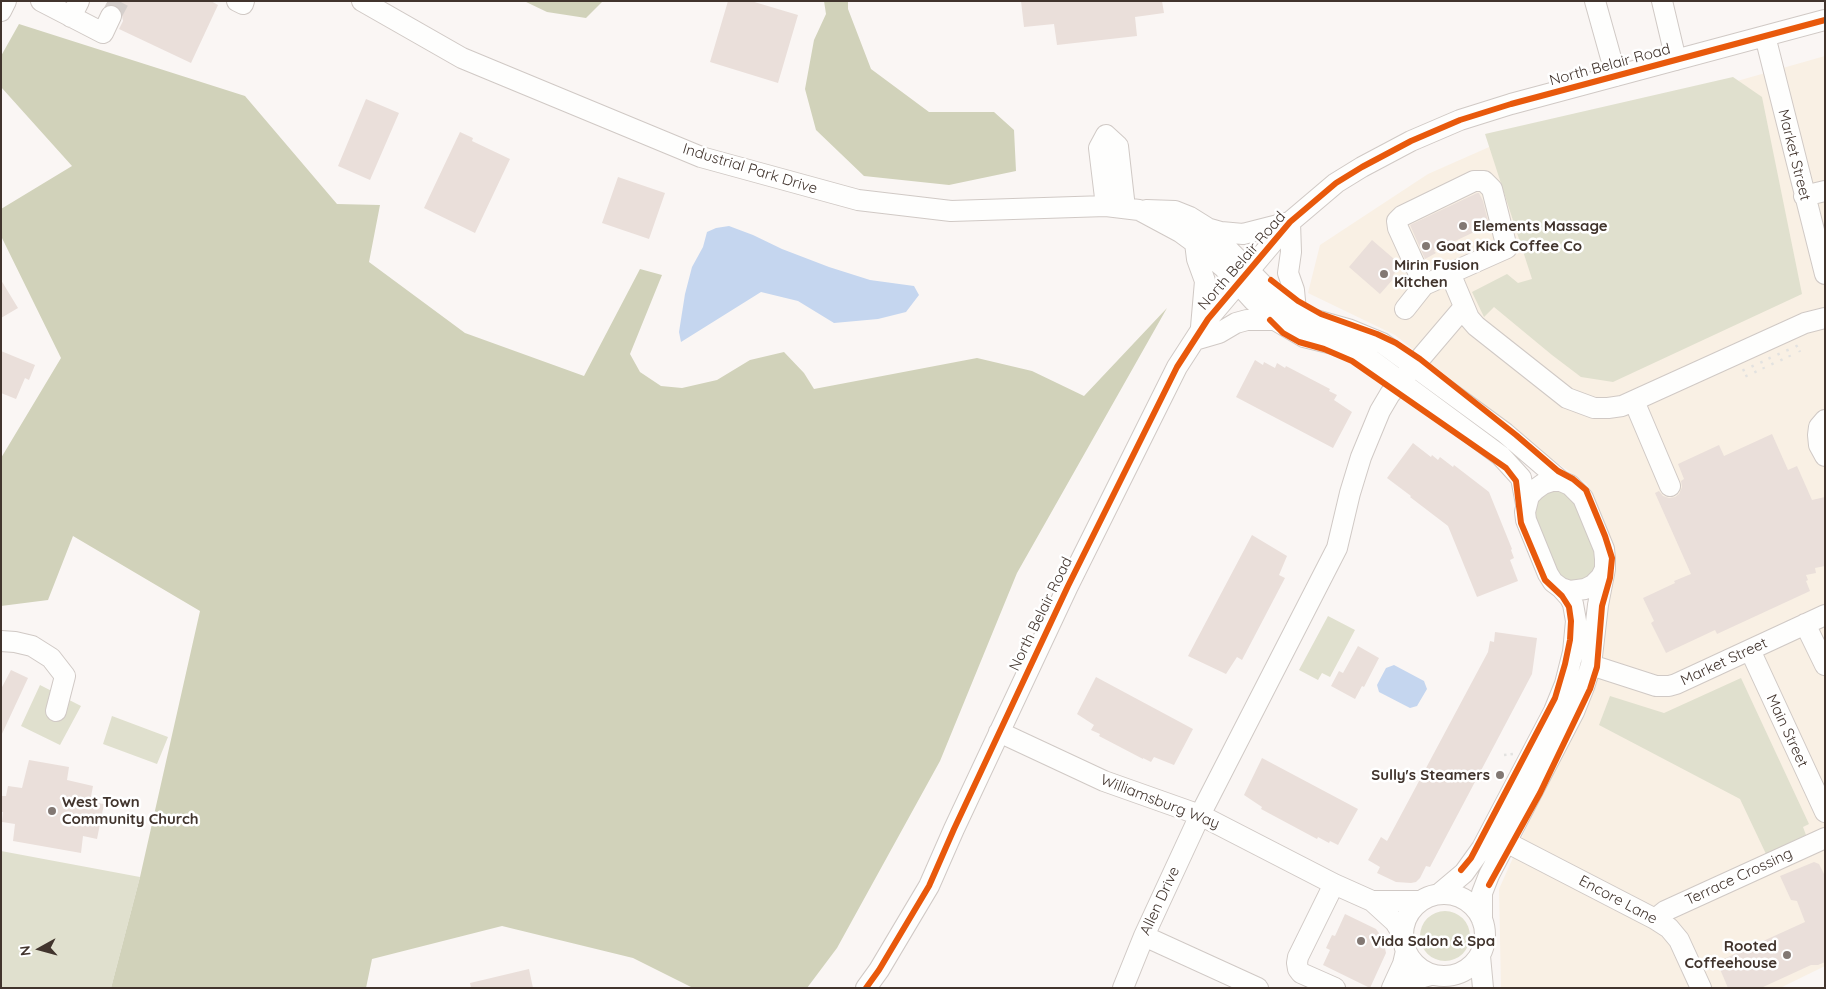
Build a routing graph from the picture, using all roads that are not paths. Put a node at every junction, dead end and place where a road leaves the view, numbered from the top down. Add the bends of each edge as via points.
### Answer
1 (6, 1) edge
2 (41, 1) edge
3 (237, 1) edge
4 (244, 1) edge
5 (362, 1) edge
6 (1595, 1) edge
7 (1662, 1) edge
8 (75, 9) edge
9 (1, 12) edge
10 (111, 16) tunnel mouth
11 (1825, 20) edge
12 (1765, 36) junction
13 (1676, 60) junction
14 (1616, 76) junction
15 (1825, 190) edge
16 (1804, 196) junction
17 (1290, 222) junction
18 (1201, 235) junction
19 (1450, 273) junction
20 (1825, 274) edge
21 (1243, 276) junction
22 (1424, 285) junction
23 (1464, 307) junction
24 (1405, 309) dead end
25 (1296, 311) junction
26 (1825, 318) edge
27 (1275, 320) junction
28 (1198, 335) junction
29 (1414, 366) junction
30 (1401, 381) junction
31 (1634, 401) junction
32 (1825, 420) edge
33 (1825, 456) edge
34 (1561, 481) junction
35 (1670, 486) dead end
36 (1526, 504) junction
37 (1604, 570) junction
38 (1561, 588) junction
39 (1825, 614) edge
40 (1806, 624) junction
41 (1, 641) edge
42 (1750, 650) junction
43 (1591, 665) junction
44 (1825, 665) edge
45 (56, 711) dead end
46 (999, 732) junction
47 (1825, 812) edge
48 (1200, 815) junction
49 (1825, 838) edge
50 (1506, 842) junction
51 (1334, 884) junction
52 (1430, 898) junction
53 (1372, 900) junction
54 (1655, 919) junction
55 (1482, 920) junction
56 (1144, 936) junction
57 (1404, 943) junction
58 (1480, 956) junction
59 (1438, 979) edge
60 (866, 988) edge
61 (1122, 988) edge
62 (1258, 988) edge
63 (1335, 988) edge
64 (1392, 988) edge
65 (1403, 988) edge
66 (1483, 988) edge
67 (1701, 988) edge

1 - 9 street
2 - 8 street
3 - 4 street via 243,4
5 - 18 street, Industrial Park Drive via 462,58 692,153 840,195 858,200 951,210 1123,208 1180,232
6 - 14 street
7 - 13 street
8 - 10 street via 104,32
11 - 12 street, North Belair Road
12 - 13 street, North Belair Road
12 - 16 street, Market Street
13 - 14 street, North Belair Road
14 - 17 street, North Belair Road via 1460,120 1411,141 1336,183
15 - 16 street
16 - 20 street, Market Street
17 - 18 street via 1243,234 1221,232
17 - 21 street, North Belair Road
17 - 25 street via 1288,273
18 - 21 street, Industrial Park Drive via 1224,268
18 - 28 street via 1197,259 1204,281
19 - 22 street
19 - 22 street via 1507,248 1492,189 1484,181 1474,181 1397,221
19 - 23 street
21 - 25 street via 1265,287
21 - 27 street
21 - 28 street, North Belair Road
22 - 24 street
23 - 29 street, Allen Drive
23 - 31 street via 1476,326 1567,398 1594,408 1622,406
25 - 29 street via 1382,343
26 - 31 street via 1806,323
27 - 28 street via 1246,320 1219,333
27 - 30 street via 1304,337 1341,346 1370,359
28 - 46 street, North Belair Road via 1177,367
29 - 30 street, Allen Drive
29 - 34 street via 1505,433
30 - 36 street via 1509,463 1521,478
30 - 48 street, Allen Drive via 1390,394 1370,434 1350,493 1337,548
31 - 35 street
32 - 33 street via 1818,435
34 - 36 street via 1552,481 1536,489
34 - 37 street via 1583,498 1604,549
36 - 38 street via 1526,520 1548,574
37 - 38 street via 1601,577 1586,589 1570,591
37 - 43 street
38 - 52 street via 1573,604 1576,621 1574,652 1565,684 1482,848 1464,872
39 - 40 street, Market Street
40 - 42 street, Market Street
40 - 44 street
41 - 45 street via 32,646 51,658 65,676
42 - 43 street, Market Street via 1669,686 1656,686
42 - 47 street, Main Street
43 - 50 street via 1574,712
46 - 48 street, Williamsburg Way via 1104,781
46 - 60 street, North Belair Road via 929,886
48 - 51 street, Williamsburg Way
48 - 56 street, Allen Drive
49 - 54 street, Terrace Crossing via 1665,911
50 - 54 street, Encore Lane
50 - 55 street via 1485,884
51 - 53 street, Williamsburg Way
51 - 63 street via 1297,963 1301,973
52 - 53 street, Williamsburg Way
52 - 55 street via 1450,895 1465,900
52 - 57 street via 1408,916
53 - 57 street, Williamsburg Way via 1395,922
54 - 67 street, Encore Lane via 1679,940
55 - 58 street via 1485,932
56 - 61 street, Allen Drive
56 - 62 street
57 - 59 street via 1416,965
57 - 64 street via 1403,964
58 - 59 street via 1460,973
58 - 66 street
59 - 65 street via 1418,979

